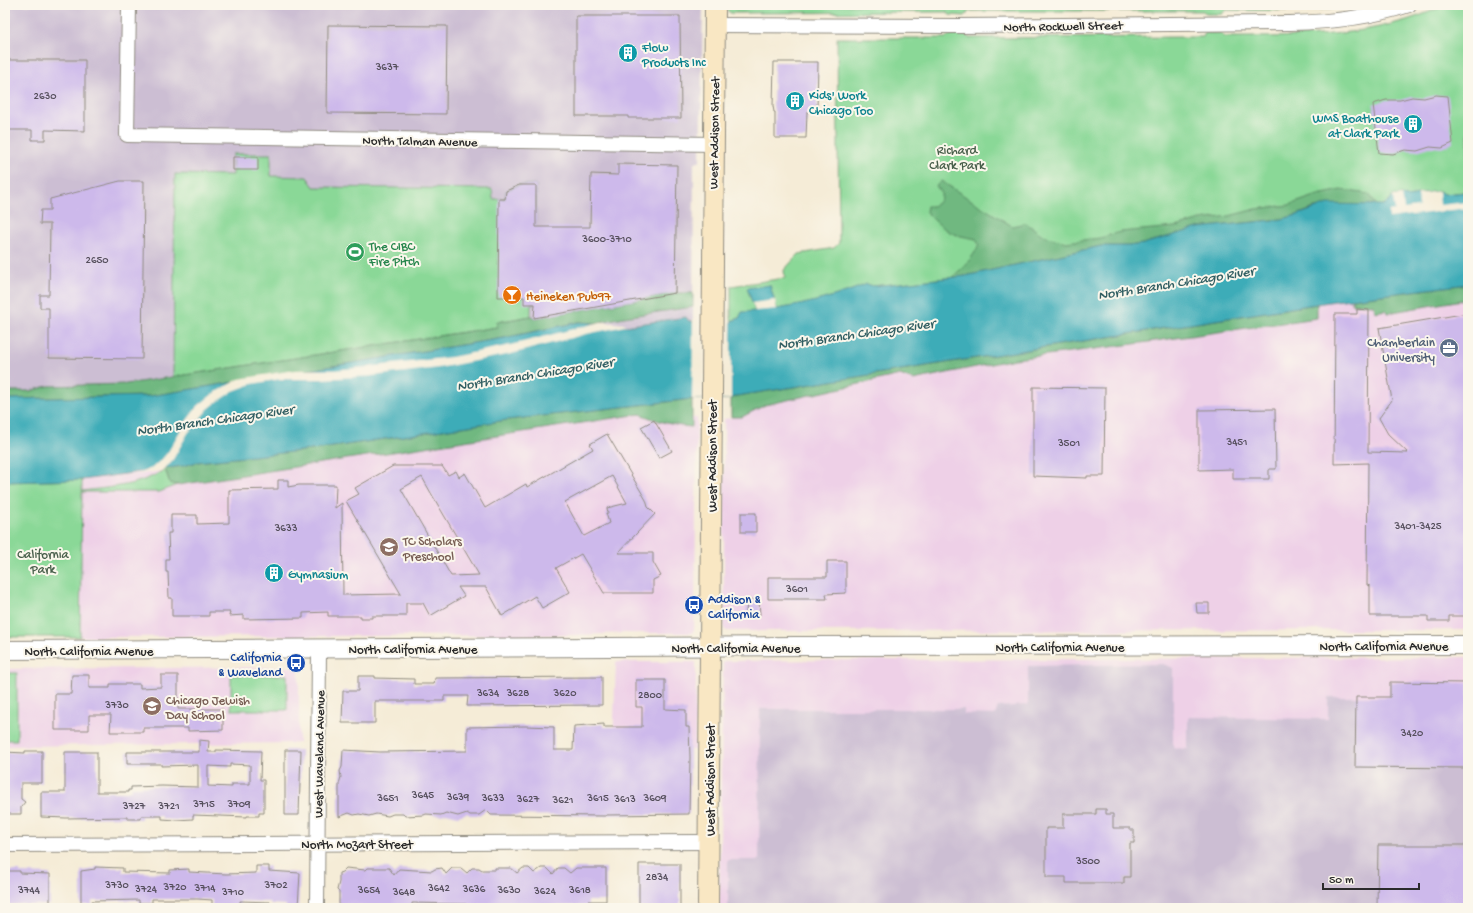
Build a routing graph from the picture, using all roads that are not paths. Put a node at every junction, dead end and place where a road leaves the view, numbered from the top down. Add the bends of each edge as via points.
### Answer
1 (129, 5) edge
2 (715, 5) edge
3 (1410, 5) edge
4 (714, 25) junction
5 (713, 144) junction
6 (1468, 645) edge
7 (710, 647) junction
8 (319, 649) junction
9 (5, 650) edge
10 (708, 842) junction
11 (317, 844) junction
12 (5, 845) edge
13 (317, 908) edge
14 (708, 908) edge

1 - 5 street, North Talman Avenue via 127,135
2 - 4 main road, West Addison Street
3 - 4 street, North Rockwell Street via 1332,22 1290,24
4 - 5 main road, West Addison Street
5 - 7 main road, West Addison Street
6 - 7 street, North California Avenue
7 - 8 street, North California Avenue
7 - 10 main road, West Addison Street
8 - 9 street, North California Avenue
8 - 11 street, West Waveland Avenue
10 - 11 street, North Mozart Street
10 - 14 main road, West Addison Street
11 - 12 street, North Mozart Street
11 - 13 street, West Waveland Avenue

